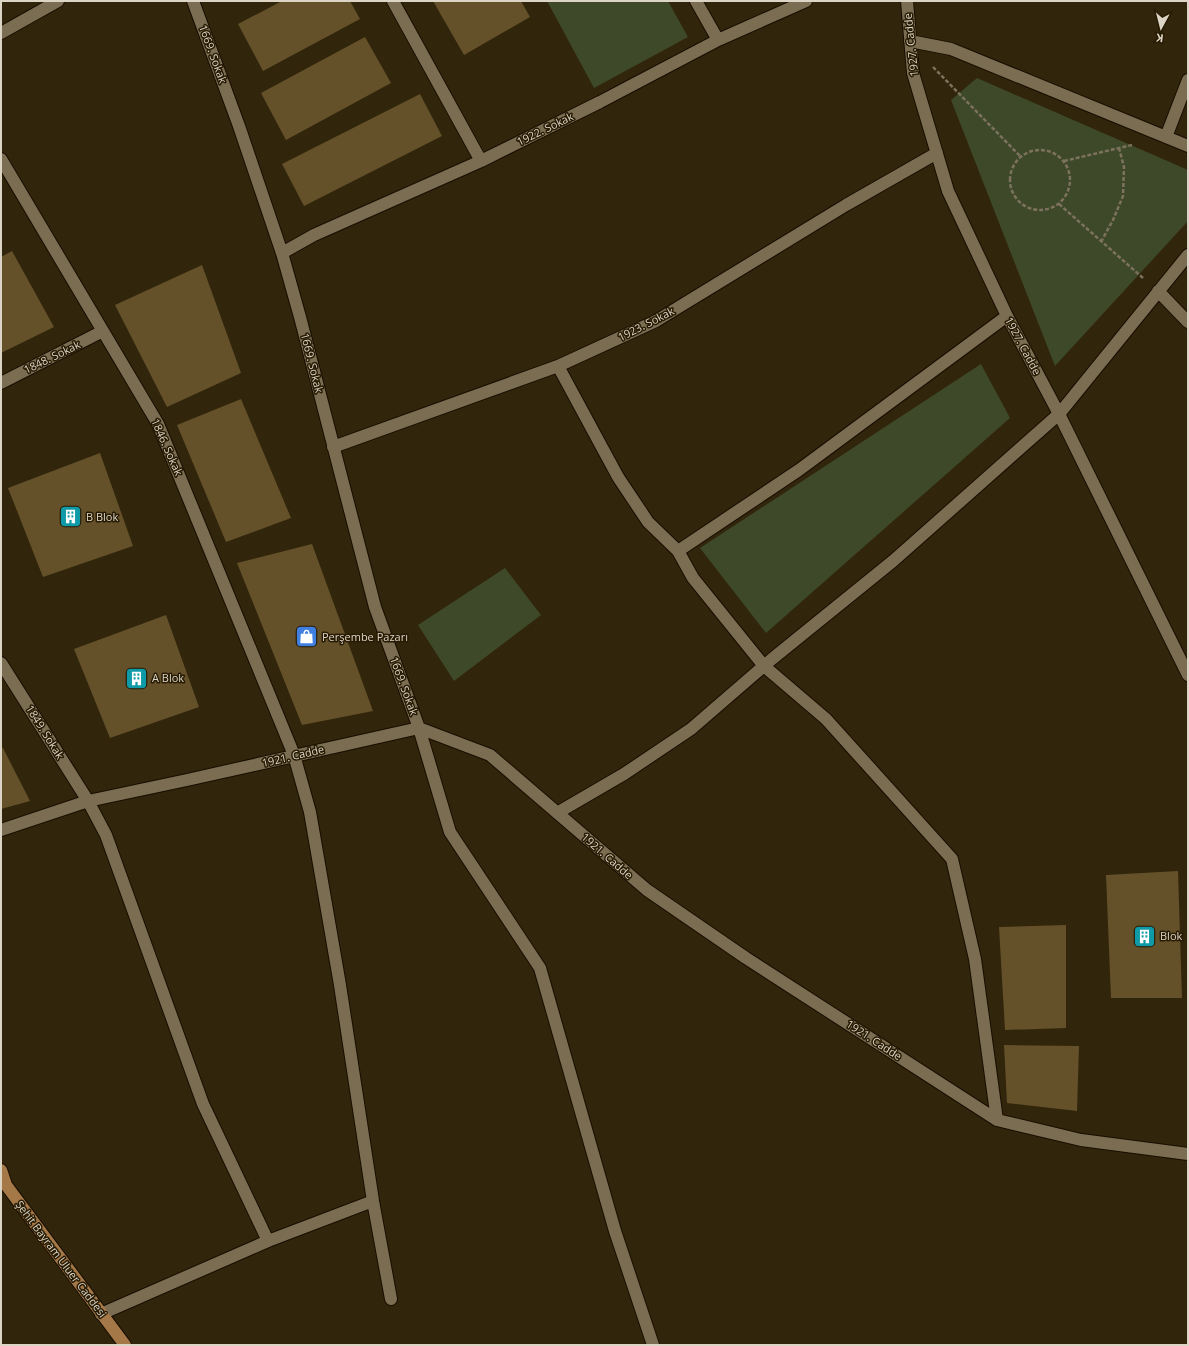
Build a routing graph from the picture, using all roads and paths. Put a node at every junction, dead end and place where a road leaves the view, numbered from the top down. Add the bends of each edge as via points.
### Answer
1 (58, 1) edge
2 (193, 1) edge
3 (393, 1) edge
4 (696, 1) edge
5 (806, 1) edge
6 (907, 1) edge
7 (1, 33) edge
8 (718, 40) junction
9 (910, 41) junction
10 (1188, 80) edge
11 (1166, 137) junction
12 (1188, 146) edge
13 (1119, 148) junction
14 (937, 154) junction
15 (1021, 157) junction
16 (1, 159) edge
17 (481, 161) junction
18 (1064, 161) junction
19 (1059, 204) junction
20 (1101, 242) junction
21 (282, 253) junction
22 (1188, 254) edge
23 (1158, 292) junction
24 (1006, 316) junction
25 (1188, 322) edge
26 (103, 331) junction
27 (558, 366) junction
28 (1, 383) edge
29 (1059, 414) junction
30 (334, 447) junction
31 (678, 551) junction
32 (1, 663) edge
33 (764, 666) junction
34 (1188, 675) edge
35 (419, 728) junction
36 (294, 755) junction
37 (88, 801) junction
38 (557, 813) junction
39 (1, 830) edge
40 (997, 1120) junction
41 (1187, 1154) edge
42 (1, 1170) edge
43 (373, 1201) junction
44 (268, 1241) junction
45 (391, 1298) dead end
46 (101, 1314) junction
47 (125, 1345) edge
48 (653, 1345) edge

1 - 7 street
2 - 21 street, 1669. Sokak
3 - 17 street
4 - 8 street
5 - 8 street, 1922. Sokak
6 - 9 street, 1927. Cadde
8 - 17 street, 1922. Sokak
9 - 11 street via 951,49
9 - 14 street, 1927. Cadde via 913,73
9 - 15 path
10 - 11 street
11 - 12 street
11 - 13 path
13 - 18 path
13 - 20 path via 1124,166 1123,196
14 - 24 street, 1927. Cadde via 948,190
14 - 27 street, 1923. Sokak via 840,209 656,321
15 - 18 path via 1039,150 1048,151
15 - 19 path via 1014,164 1010,174 1013,194 1028,208 1049,209
16 - 26 street, 1846. Sokak
17 - 21 street, 1922. Sokak via 314,235
18 - 19 path via 1070,174 1070,189
19 - 20 path
20 - 23 path
21 - 30 street, 1669. Sokak
22 - 23 street
23 - 25 street
23 - 29 street
24 - 29 street, 1927. Cadde
24 - 31 street via 799,470
26 - 28 street, 1848. Sokak
26 - 36 street, 1846. Sokak via 158,424
27 - 30 street, 1923. Sokak
27 - 31 street via 622,483 648,522
29 - 33 street via 893,561
29 - 34 street, 1927. Cadde
30 - 35 street, 1669. Sokak via 375,607
31 - 33 street via 693,578
32 - 37 street, 1849. Sokak
33 - 38 street via 691,729 624,774
33 - 40 street via 826,719 952,860 975,959
35 - 36 street, 1921. Cadde
35 - 38 street, 1921. Cadde via 490,755
35 - 48 street, 1669. Sokak via 450,832 540,968 615,1231
36 - 37 street, 1921. Cadde
36 - 43 street, 1846. Sokak via 310,812
37 - 39 street, 1921. Cadde
37 - 44 street, 1849. Sokak via 106,835 203,1104
38 - 40 street, 1921. Cadde via 647,890 746,958
40 - 41 street, 1921. Cadde via 1081,1140
42 - 46 main road, Şehit Bayram Uluer Caddesi via 6,1185
43 - 44 street
43 - 45 street, 1846. Sokak
44 - 46 street
46 - 47 main road, Şehit Bayram Uluer Caddesi

